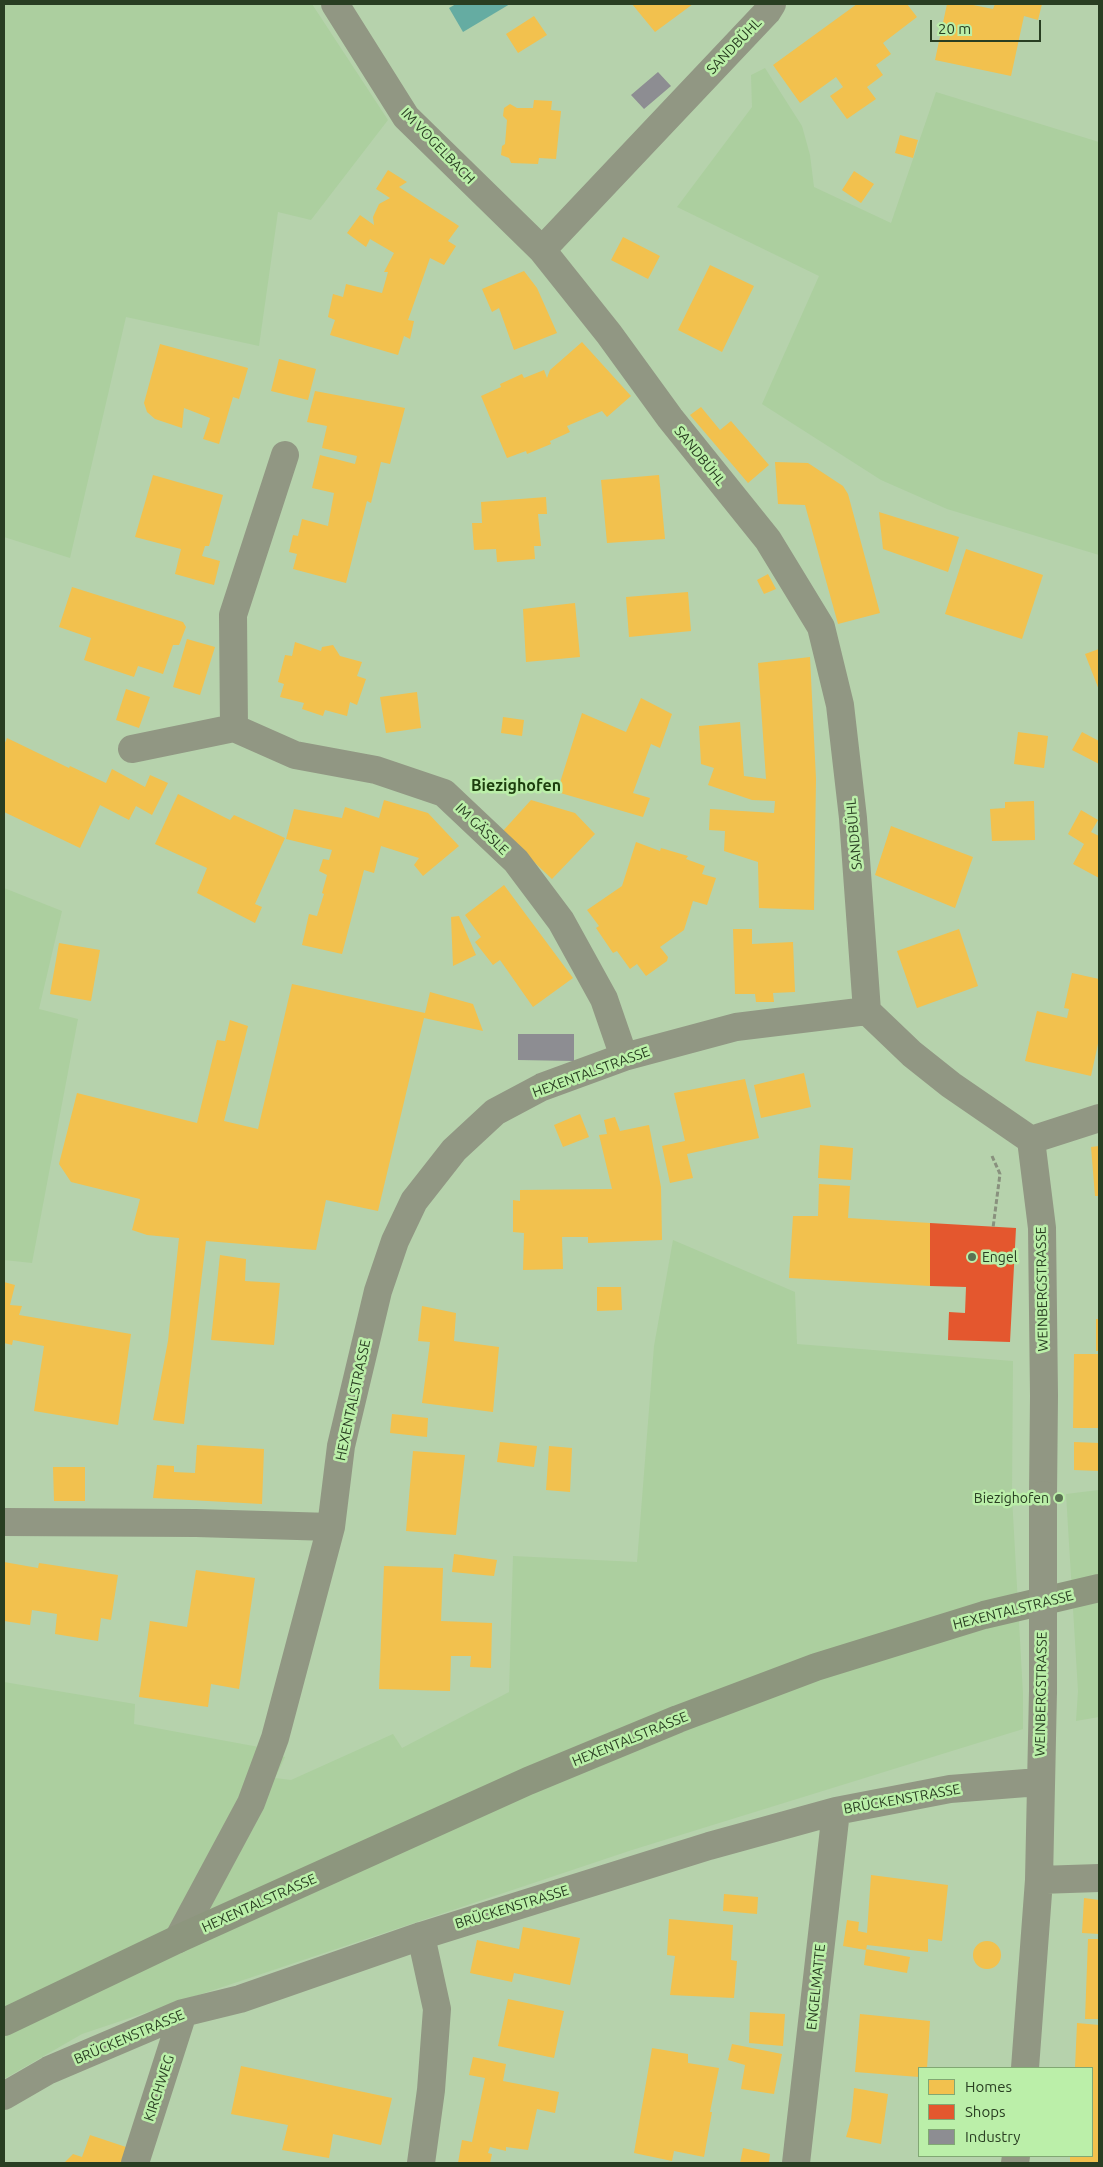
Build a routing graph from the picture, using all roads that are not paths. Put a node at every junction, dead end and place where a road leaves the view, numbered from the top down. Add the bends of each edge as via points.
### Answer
1 (335, 4) edge
2 (772, 4) edge
3 (542, 250) junction
4 (285, 455) dead end
5 (234, 728) junction
6 (132, 749) dead end
7 (867, 1011) junction
8 (624, 1057) junction
9 (1099, 1118) edge
10 (1031, 1140) junction
11 (4, 1522) edge
12 (331, 1527) junction
13 (1099, 1588) edge
14 (1039, 1782) junction
15 (836, 1811) junction
16 (1099, 1878) edge
17 (1038, 1880) junction
18 (421, 1936) junction
19 (178, 1939) junction
20 (183, 2014) junction
21 (4, 2022) edge
22 (1026, 2067) edge
23 (4, 2096) edge
24 (135, 2163) edge
25 (421, 2163) edge
26 (796, 2163) edge

1 - 3 street, IM VOGELBACH via 406,117
2 - 3 street, SANDBÜHL via 768,12
3 - 7 street, SANDBÜHL via 768,540 821,627 840,705 853,818
4 - 5 street via 233,615
5 - 6 street
5 - 8 street, IM GÄSSLE via 295,755 376,770 444,793 516,861 561,921 604,999
7 - 8 street, HEXENTALSTRASSE via 736,1027
7 - 10 street via 912,1054 951,1085
8 - 12 street, HEXENTALSTRASSE via 542,1087 495,1112 454,1150 414,1201 395,1241 378,1291 341,1446
9 - 10 street
10 - 14 street, WEINBERGSTRASSE, bridge via 1042,1228 1044,1396
11 - 12 street
12 - 19 street, HEXENTALSTRASSE via 269,1754 251,1803
13 - 19 main road, HEXENTALSTRASSE via 965,1621 816,1667 678,1719 528,1781
14 - 15 street, BRÜCKENSTRASSE via 950,1789
14 - 17 street, WEINBERGSTRASSE
15 - 18 street, BRÜCKENSTRASSE via 709,1846
15 - 26 street, ENGELMATTE
16 - 17 street
17 - 22 street, WEINBERGSTRASSE
18 - 20 street, BRÜCKENSTRASSE via 240,1998
18 - 25 street via 437,2009
19 - 21 main road, HEXENTALSTRASSE
20 - 23 street, BRÜCKENSTRASSE via 49,2070
20 - 24 street, KIRCHWEG

